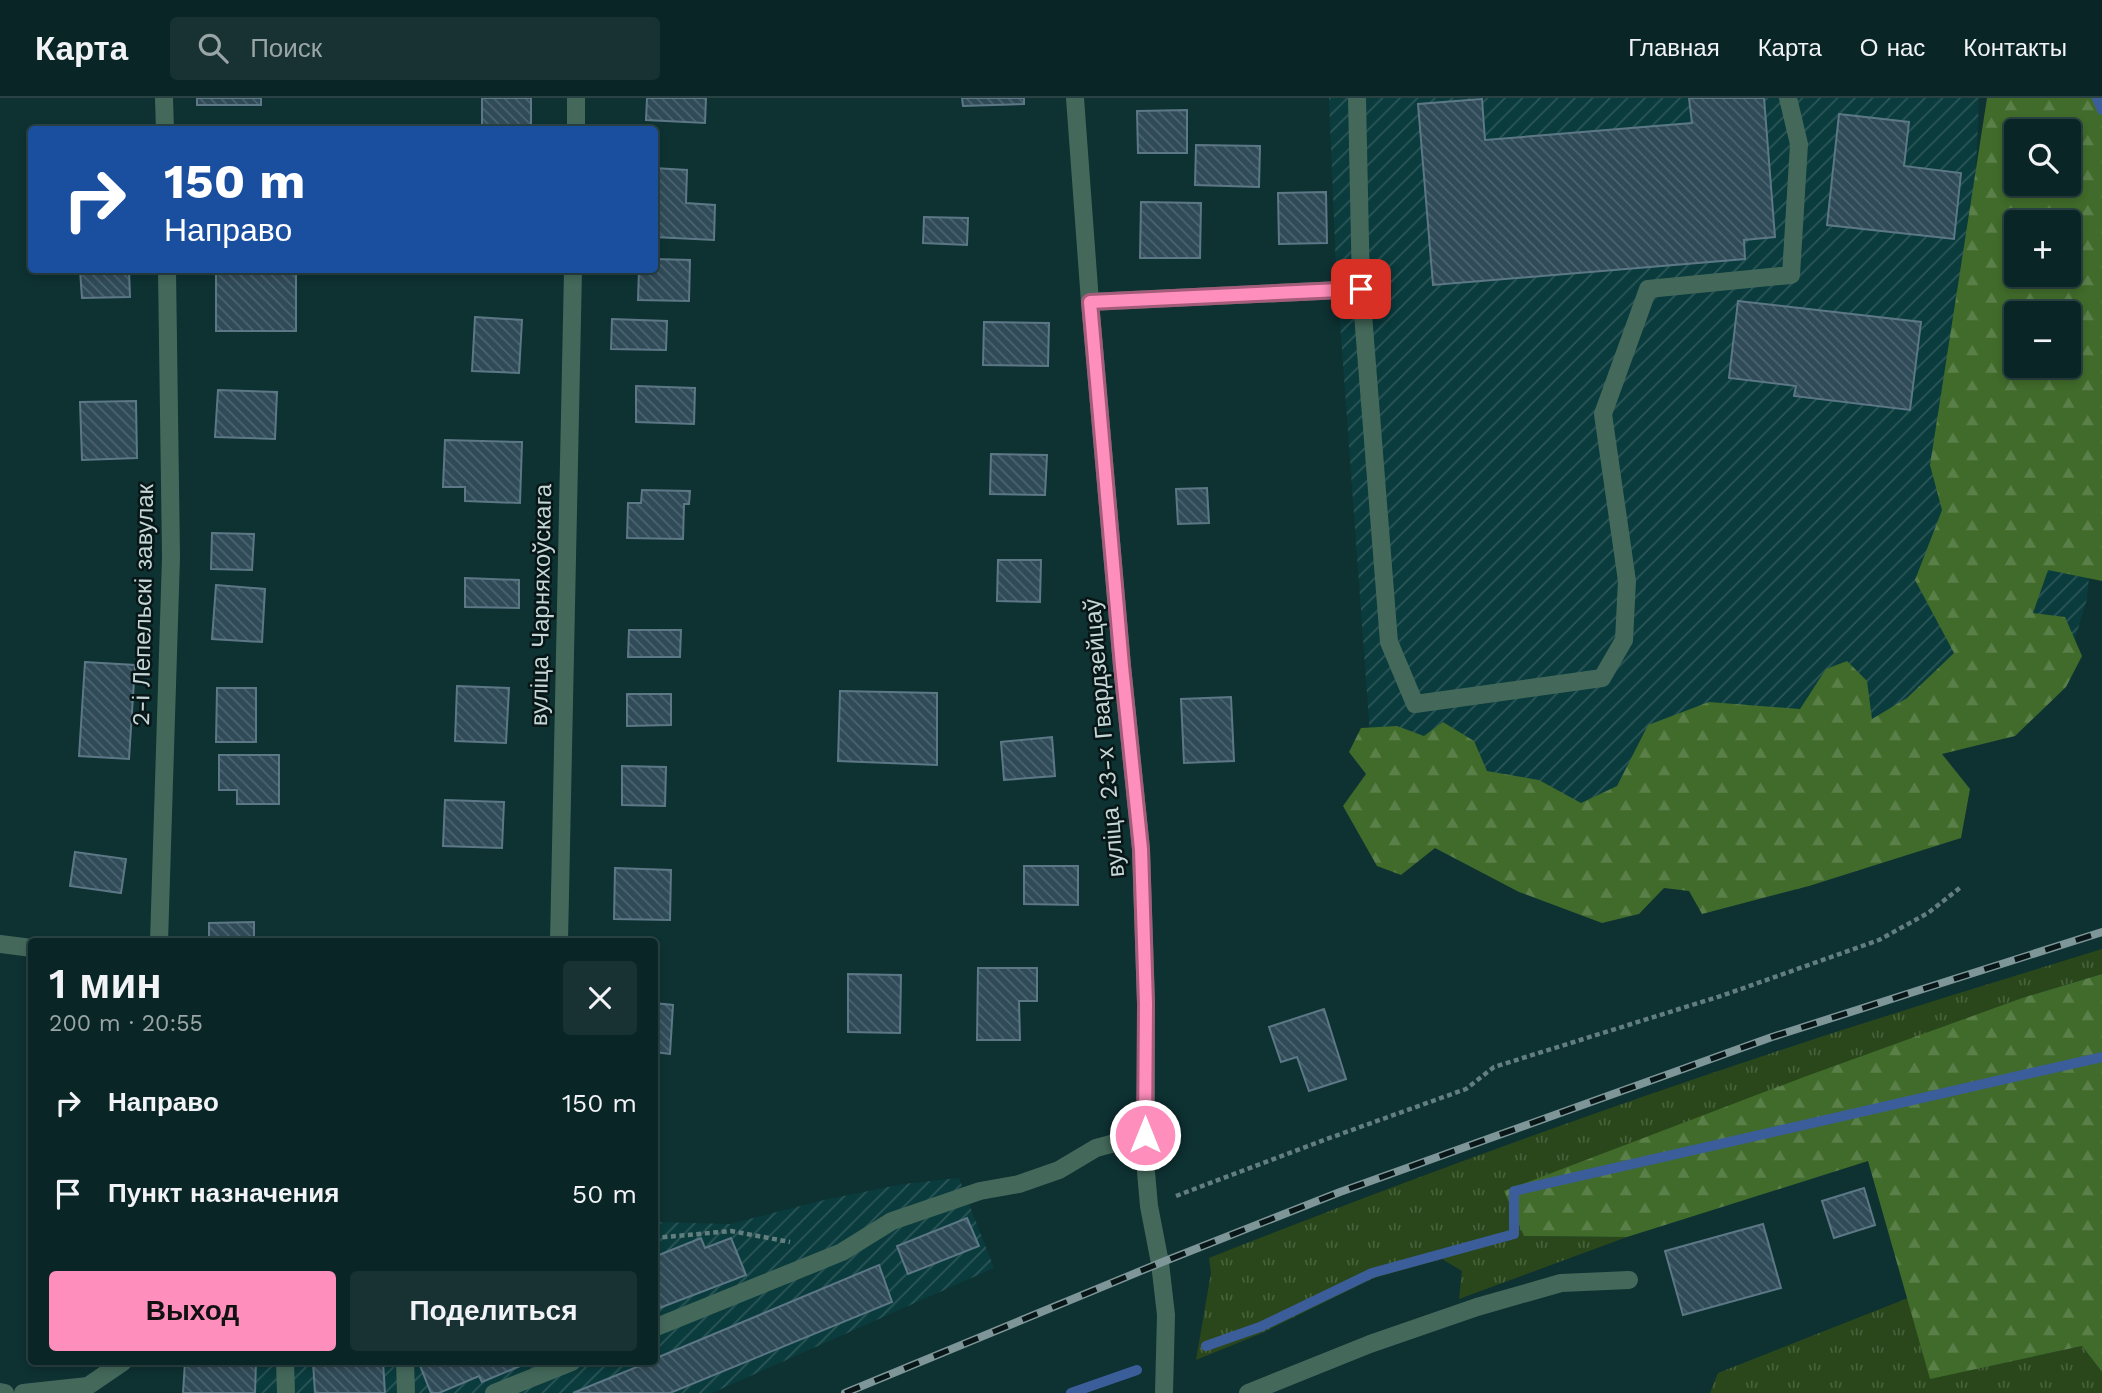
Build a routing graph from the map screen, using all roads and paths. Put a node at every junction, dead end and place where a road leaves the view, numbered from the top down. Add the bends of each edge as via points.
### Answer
1 (164, 98) edge
2 (576, 98) edge
3 (1074, 98) edge
4 (1357, 98) edge
5 (1788, 98) edge
6 (165, 126) edge
7 (576, 126) edge
8 (167, 273) edge
9 (573, 273) edge
10 (1361, 289) junction
11 (1090, 302) junction
12 (1961, 887) dead end
13 (159, 938) edge
14 (559, 938) edge
15 (0, 944) edge
16 (28, 948) edge
17 (1145, 1135) junction
18 (1149, 1206) junction
19 (658, 1238) edge
20 (793, 1243) dead end
21 (1629, 1280) dead end
22 (658, 1326) edge
23 (119, 1365) edge
24 (285, 1365) edge
25 (405, 1365) edge
26 (564, 1365) edge
27 (23, 1393) edge
28 (286, 1393) edge
29 (406, 1393) edge
30 (494, 1393) edge
31 (1164, 1393) edge
32 (1248, 1393) edge

1 - 6 street
2 - 7 street
3 - 11 street, вуліца 23-х Гвардзейцаў
4 - 10 street
5 - 10 street via 1799,144 1791,275 1648,289 1603,414 1627,581 1624,640 1602,678 1415,704 1389,642
8 - 13 street, 2-і Лепельскі завулак via 171,557
9 - 14 street, вуліца Чарняхоўскага
10 - 11 street
11 - 17 street, вуліца 23-х Гвардзейцаў via 1141,849
12 - 18 path via 1928,913 1879,940 1724,995 1494,1067 1466,1090
15 - 16 street
17 - 18 street, вуліца 23-х Гвардзейцаў
17 - 22 street via 1096,1148 1059,1170 1019,1184 980,1191 892,1221 842,1252
18 - 31 street, вуліца 23-х Гвардзейцаў via 1166,1315
19 - 20 path via 731,1231
21 - 32 street via 1561,1283 1477,1307
23 - 27 street via 88,1386
24 - 28 street
25 - 29 street
26 - 30 street

